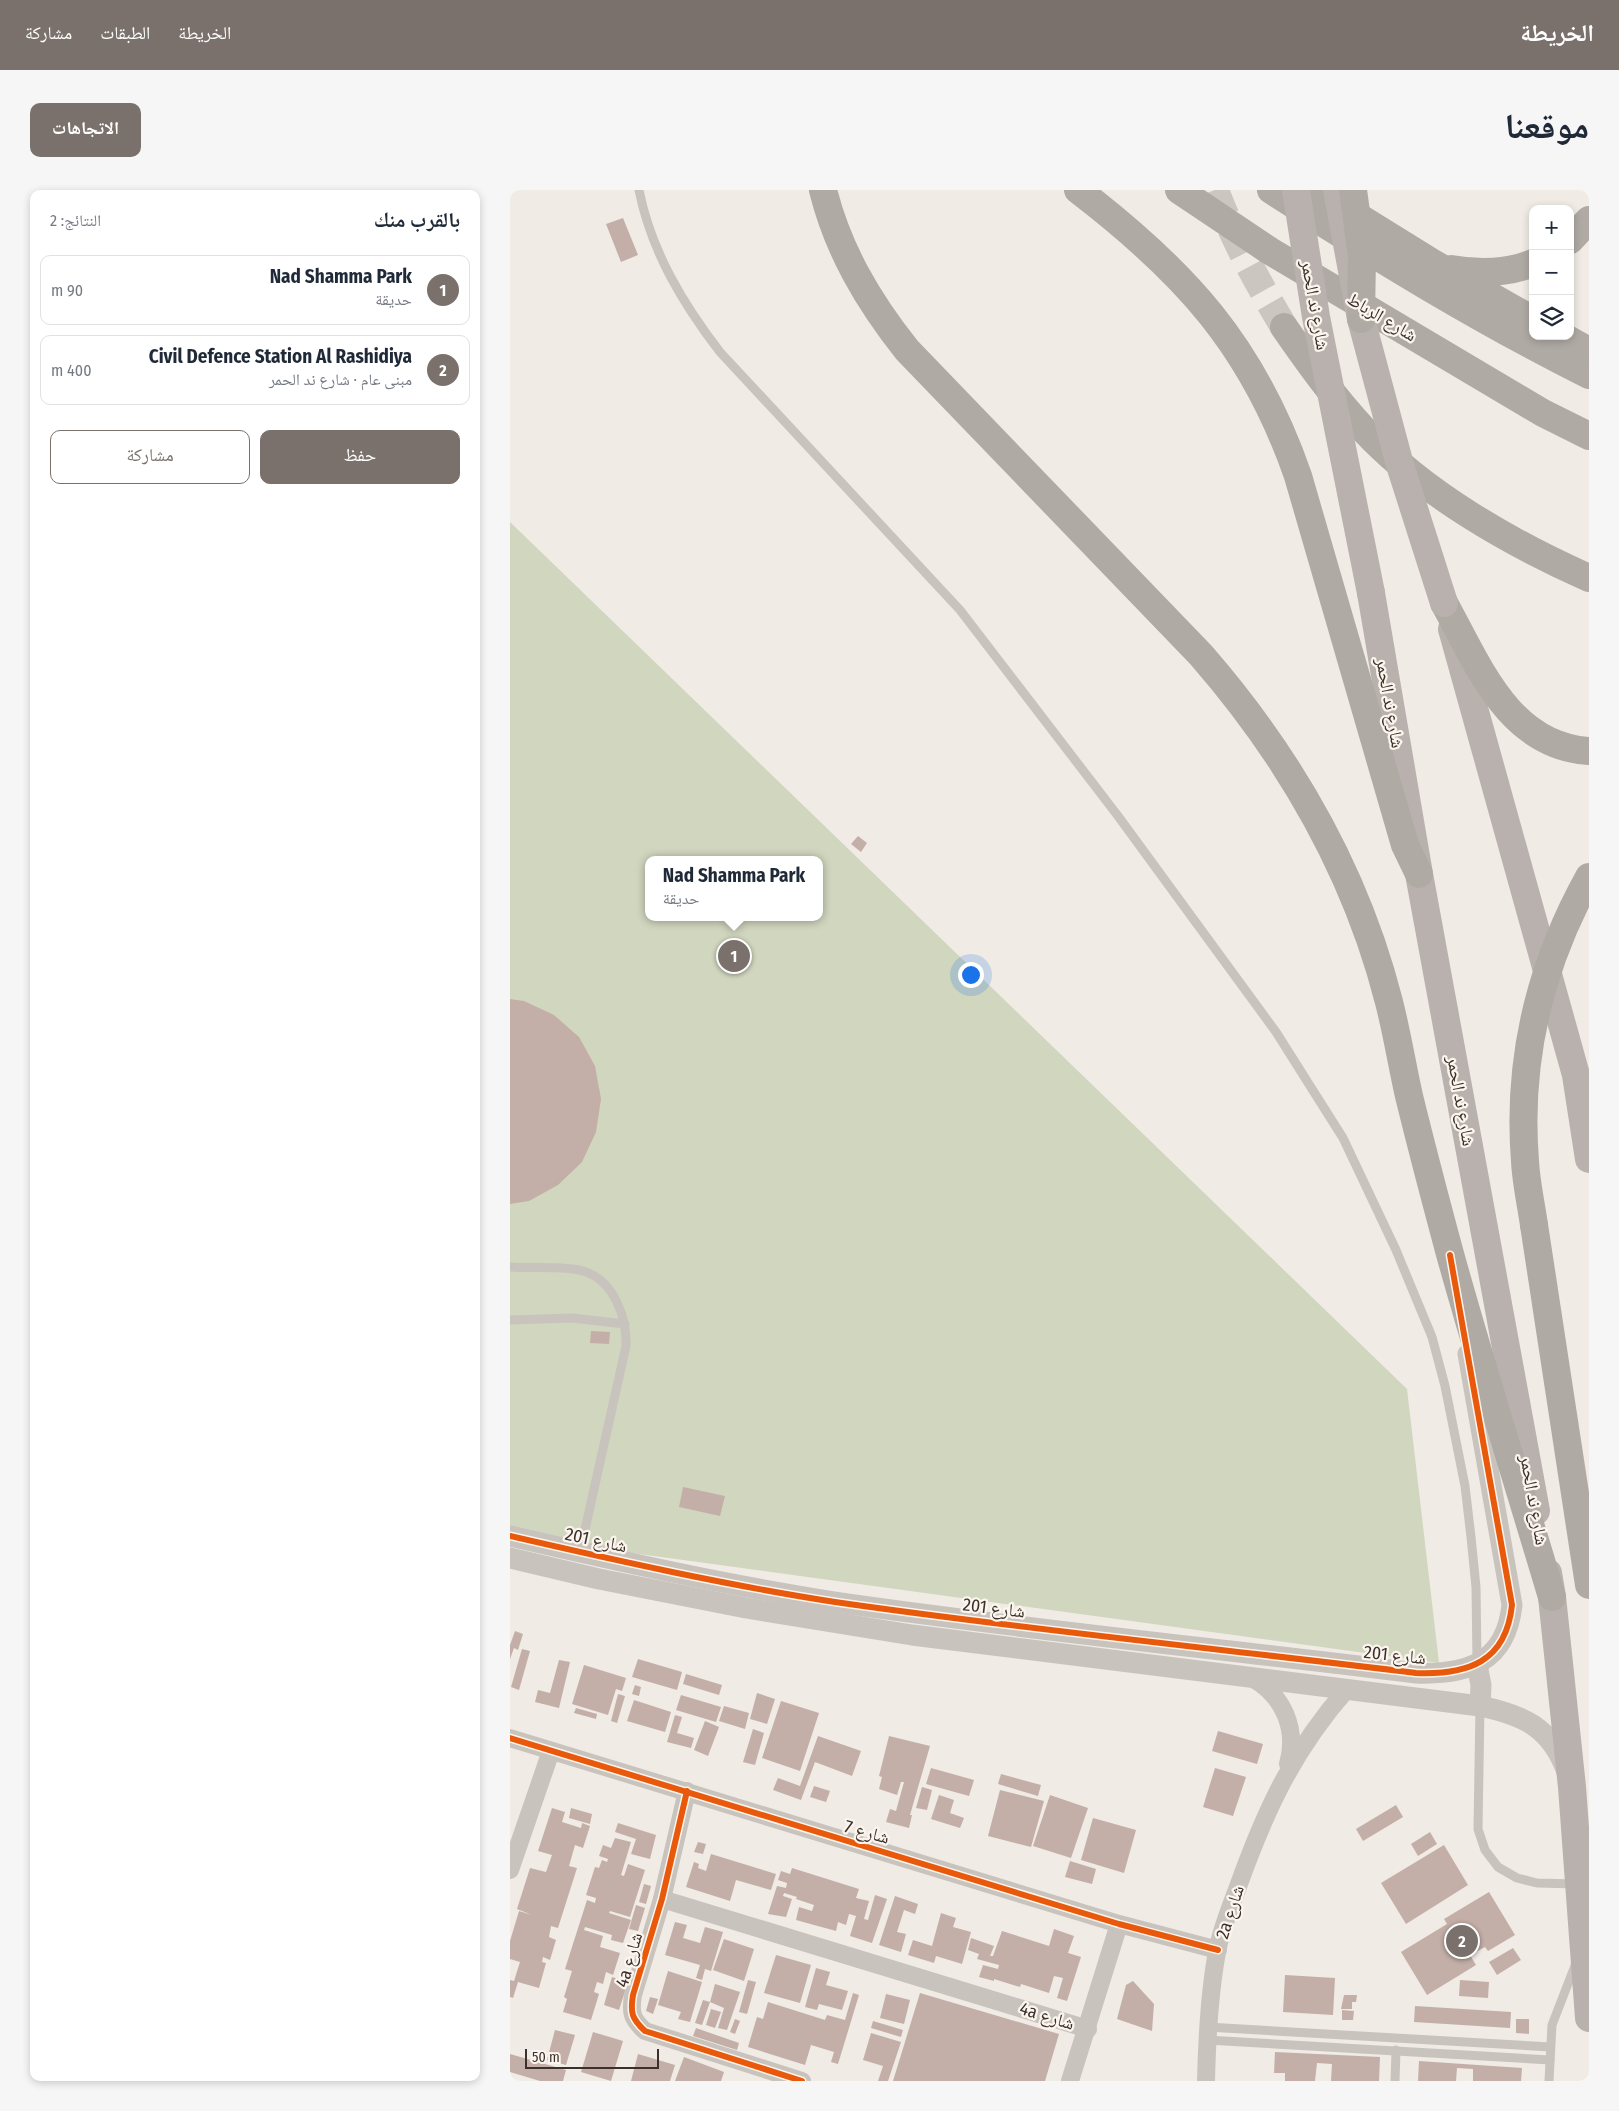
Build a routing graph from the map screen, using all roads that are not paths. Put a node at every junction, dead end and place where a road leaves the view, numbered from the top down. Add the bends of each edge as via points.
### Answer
1 (639, 190) edge
2 (823, 190) edge
3 (1078, 190) edge
4 (1179, 190) edge
5 (1271, 190) edge
6 (1296, 190) edge
7 (1315, 190) edge
8 (1337, 190) edge
9 (1353, 190) edge
10 (1589, 220) edge
11 (1574, 236) edge
12 (1431, 262) junction
13 (1529, 264) edge
14 (1529, 318) edge
15 (1361, 319) junction
16 (1284, 327) tunnel mouth
17 (1569, 340) edge
18 (1589, 351) edge
19 (1589, 375) edge
20 (1543, 413) junction
21 (1589, 436) edge
22 (1589, 450) edge
23 (1589, 578) edge
24 (1444, 603) junction
25 (1589, 751) edge
26 (1419, 874) junction
27 (1589, 877) edge
28 (1589, 1159) edge
29 (1450, 1256) junction
30 (510, 1267) edge
31 (510, 1320) edge
32 (625, 1324) junction
33 (510, 1536) edge
34 (580, 1552) junction
35 (510, 1558) edge
36 (1589, 1585) edge
37 (1552, 1597) junction
38 (1477, 1665) junction
39 (1250, 1676) junction
40 (1347, 1689) junction
41 (1480, 1706) junction
42 (510, 1738) edge
43 (551, 1751) junction
44 (1282, 1781) junction
45 (1572, 1786) junction
46 (687, 1791) junction
47 (511, 1861) edge
48 (1579, 1884) junction
49 (662, 1899) junction
50 (1119, 1924) junction
51 (1584, 1944) junction
52 (1218, 1950) junction
53 (1589, 2018) edge
54 (1088, 2028) junction
55 (1207, 2033) junction
56 (1550, 2047) junction
57 (1396, 2050) junction
58 (1550, 2060) junction
59 (802, 2081) edge
60 (1070, 2081) edge
61 (1206, 2081) edge
62 (1395, 2081) edge
63 (1549, 2081) edge

1 - 38 lane via 656,246 694,318 720,352 960,610 1118,816 1270,1024 1343,1138 1396,1250 1428,1328 1445,1386 1471,1536 1476,1587
2 - 29 highway via 851,267 896,337 1201,655 1252,717 1297,783 1341,867 1389,1000 1409,1095
3 - 26 highway via 1142,240 1191,290 1232,342 1265,396 1298,476 1405,845
4 - 20 highway, شارع الرباط via 1270,251
5 - 19 highway via 1382,261 1520,340
6 - 26 main road, شارع ند الحمر, bridge via 1316,317 1371,593
7 - 12 highway
8 - 15 main road, bridge
9 - 15 highway, bridge via 1362,256
10 - 11 highway
12 - 13 highway via 1459,270 1488,272
12 - 14 highway
15 - 24 main road, bridge via 1400,465
16 - 23 highway via 1310,366 1365,430 1414,475 1506,537
17 - 18 highway
20 - 21 highway, شارع الرباط
20 - 22 highway
24 - 25 highway via 1492,692 1510,713 1532,731 1557,743
24 - 28 main road via 1576,1076
26 - 37 main road, شارع ند الحمر
27 - 36 highway, bridge via 1569,913 1546,973 1530,1035 1523,1098 1525,1162
29 - 37 highway
29 - 38 street via 1512,1605 1503,1641 1492,1655
30 - 32 lane via 584,1271 611,1292
31 - 32 lane via 572,1318
32 - 34 lane via 626,1346
33 - 34 street, شارع 201
34 - 38 street, شارع 201 via 750,1587 985,1622 1416,1673 1447,1673
35 - 39 street, شارع 201 via 736,1606 873,1629
37 - 45 main road, شارع ند الحمر
38 - 41 street via 1481,1685
39 - 40 street, شارع 201
39 - 44 street, 2a شارع via 1270,1690 1285,1710 1289,1722 1291,1747
40 - 41 street, شارع 201
40 - 44 street, 2a شارع via 1311,1733
41 - 45 street, شارع 201 via 1504,1711 1535,1726 1555,1748
41 - 48 lane via 1478,1829 1485,1850 1498,1867 1516,1878 1537,1883
42 - 43 street, شارع 7
43 - 46 street, شارع 7
43 - 47 street
44 - 52 street, 2a شارع via 1245,1867
45 - 48 main road, شارع ند الحمر
46 - 49 street, 4a شارع
46 - 50 street, شارع 7
48 - 51 main road, شارع ند الحمر
49 - 54 street, 4a شارع
49 - 59 street, 4a شارع via 633,1996 631,2009 635,2022 645,2031
50 - 52 street, شارع 7
50 - 54 street, 4a شارع
51 - 53 main road, شارع ند الحمر
51 - 56 lane via 1555,2018
52 - 55 street, 2a شارع
54 - 60 street, 4a شارع
55 - 56 lane
55 - 57 lane
55 - 61 street, 2a شارع
56 - 58 lane
57 - 58 lane
57 - 62 lane
58 - 63 lane

